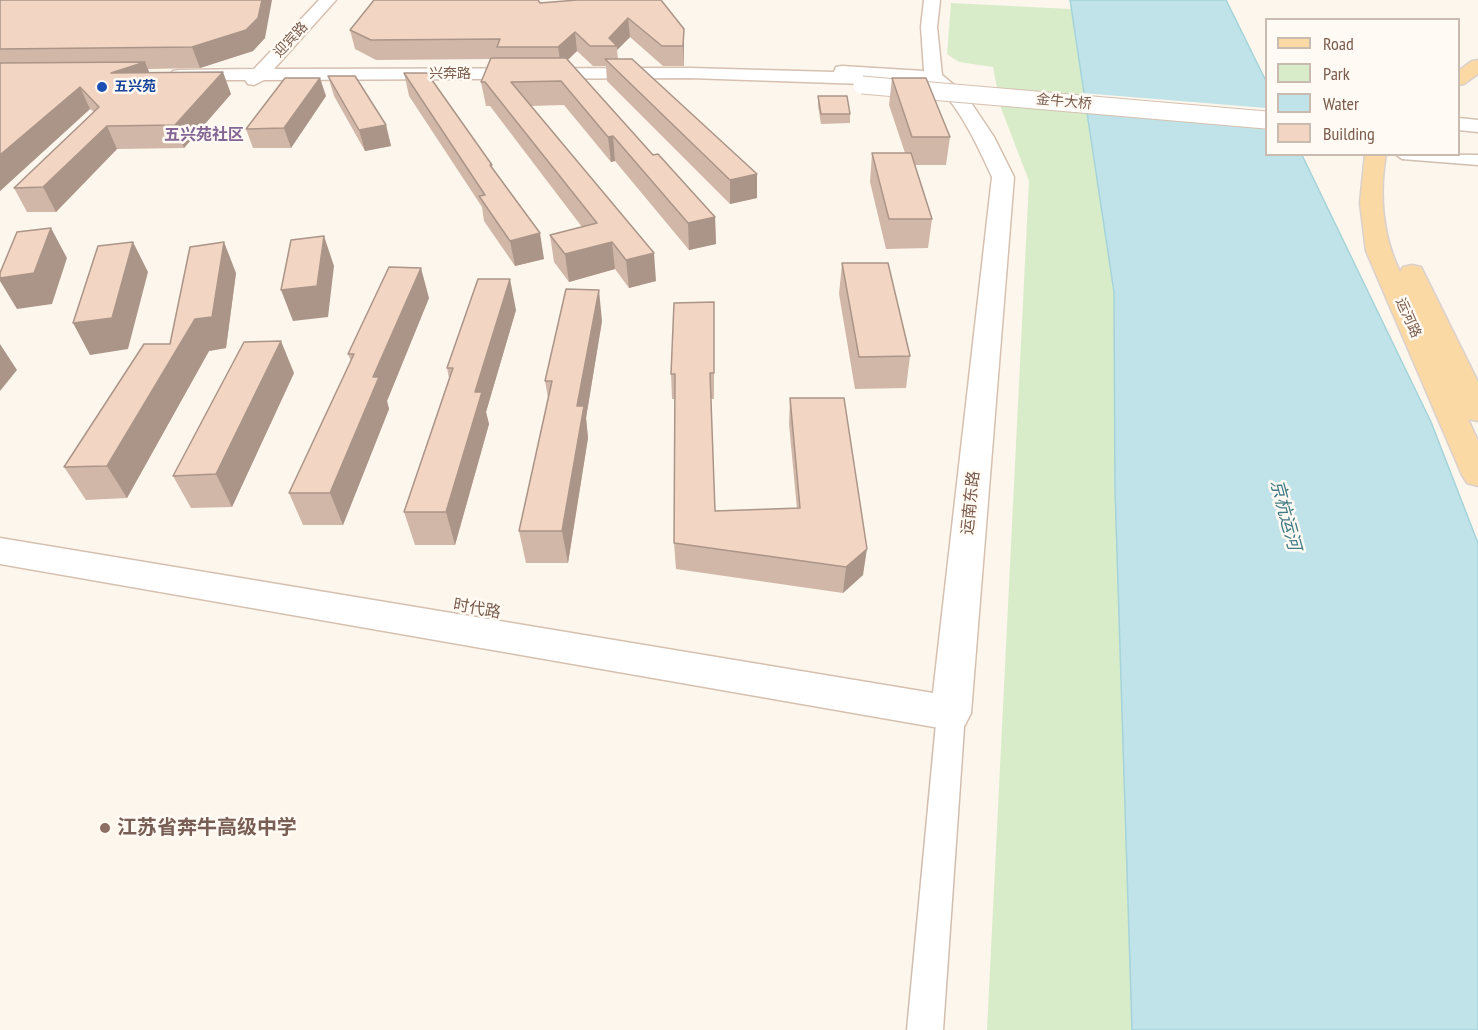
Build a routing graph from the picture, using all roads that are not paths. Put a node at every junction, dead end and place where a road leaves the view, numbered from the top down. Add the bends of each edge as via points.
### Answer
1 (328, 0) edge
2 (345, 0) edge
3 (932, 0) edge
4 (1478, 54) edge
5 (1478, 65) edge
6 (1460, 67) edge
7 (647, 76) junction
8 (266, 77) junction
9 (933, 77) junction
10 (163, 78) edge
11 (1460, 78) edge
12 (863, 82) junction
13 (959, 99) junction
14 (1265, 115) edge
15 (1265, 120) edge
16 (1460, 123) edge
17 (1478, 124) edge
18 (1460, 131) edge
19 (1478, 132) edge
20 (1460, 136) edge
21 (1478, 138) edge
22 (1460, 143) edge
23 (1478, 145) edge
24 (1376, 156) edge
25 (1396, 156) edge
26 (1427, 156) edge
27 (1478, 160) edge
28 (1478, 412) edge
29 (1478, 475) edge
30 (0, 529) edge
31 (0, 551) edge
32 (952, 701) junction
33 (925, 1030) edge

1 - 8 street, 迎宾路
2 - 8 street, 迎宾路
3 - 9 street
4 - 6 main road
5 - 11 main road
7 - 8 street
7 - 9 street via 721,69 802,69
7 - 12 street
7 - 13 street
8 - 10 street
9 - 13 street, 运南东路
12 - 14 street, 金牛大桥
12 - 15 street, 金牛大桥, bridge
13 - 32 street, 运南东路 via 984,137 1003,177
16 - 17 street
18 - 19 street
20 - 21 street
22 - 23 street
24 - 29 main road, 运河路 via 1370,216 1378,251
25 - 28 main road, 运河路 via 1388,199 1403,254
26 - 27 street
30 - 32 street, 时代路
31 - 32 street, 时代路
32 - 33 street, 运南东路

